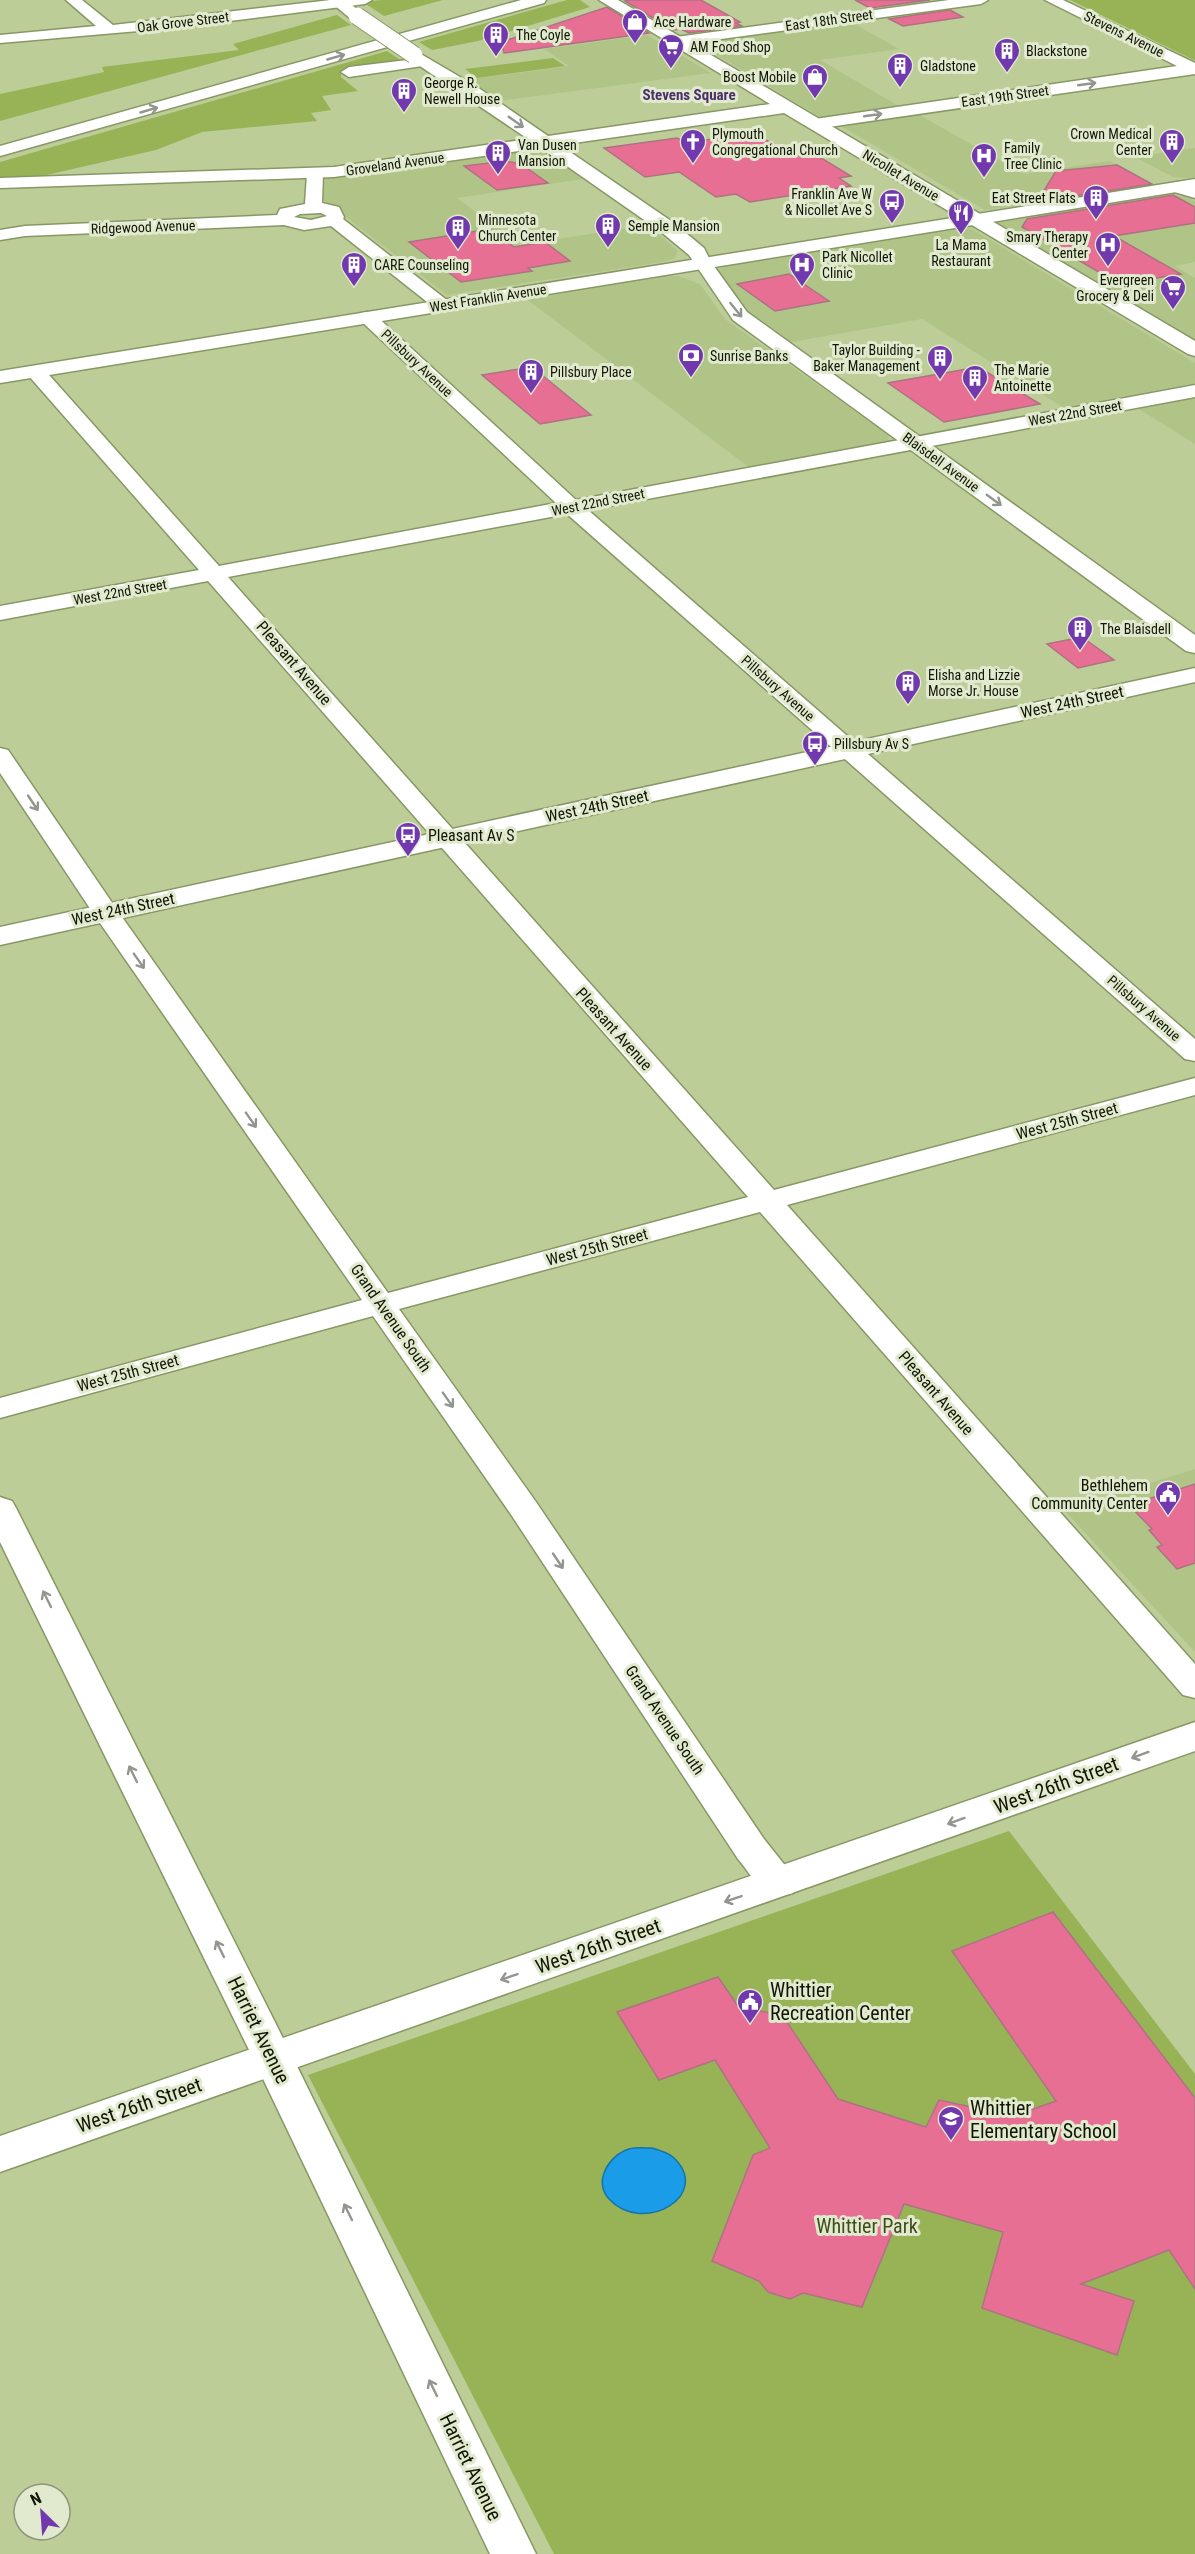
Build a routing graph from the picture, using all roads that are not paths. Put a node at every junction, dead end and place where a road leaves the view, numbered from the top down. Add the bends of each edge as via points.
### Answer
1 (74, 0) edge
2 (365, 0) edge
3 (538, 0) edge
4 (607, 0) edge
5 (981, 0) edge
6 (1052, 0) edge
7 (338, 2) edge
8 (394, 21) dead end
9 (110, 30) junction
10 (349, 34) dead end
11 (0, 39) edge
12 (676, 41) junction
13 (419, 58) junction
14 (1195, 68) edge
15 (349, 72) dead end
16 (788, 107) junction
17 (815, 124) junction
18 (545, 142) junction
19 (0, 152) edge
20 (315, 174) junction
21 (0, 183) edge
22 (1189, 188) edge
23 (314, 207) junction
24 (976, 219) junction
25 (287, 220) junction
26 (333, 220) junction
27 (0, 235) edge
28 (702, 263) junction
29 (442, 305) junction
30 (367, 317) junction
31 (1195, 350) edge
32 (35, 371) junction
33 (0, 376) edge
34 (1195, 391) edge
35 (915, 443) junction
36 (572, 507) junction
37 (217, 574) junction
38 (0, 613) edge
39 (1195, 646) edge
40 (1195, 675) edge
41 (850, 751) junction
42 (0, 755) edge
43 (447, 838) junction
44 (106, 913) junction
45 (0, 936) edge
46 (1195, 1053) edge
47 (1195, 1086) edge
48 (767, 1202) junction
49 (381, 1304) junction
50 (0, 1408) edge
51 (0, 1508) edge
52 (1195, 1686) edge
53 (1195, 1736) edge
54 (770, 1873) junction
55 (273, 2058) junction
56 (0, 2154) edge
57 (513, 2554) edge

1 - 9 street
2 - 7 street, Oak Grove Street
19 -> 3 main road
4 - 12 main road, Nicollet Avenue
5 - 12 street, East 18th Street
6 - 14 street, Stevens Avenue
7 - 9 street, Oak Grove Street
7 - 13 main road, Blaisdell Avenue, bridge
8 - 10 main road
9 - 11 street, Oak Grove Street
12 - 16 main road, Nicollet Avenue
13 - 15 street
13 -> 18 main road, Blaisdell Avenue
17 -> 14 street, East 19th Street
16 - 17 main road, Nicollet Avenue
16 - 18 main road, Groveland Avenue
17 - 24 main road, Nicollet Avenue
18 - 20 main road, Groveland Avenue
18 - 28 main road, Blaisdell Avenue via 667,227 697,252
20 - 21 main road, Groveland Avenue
20 - 23 street
22 - 24 main road, West Franklin Avenue
23 - 25 street via 286,213
23 - 26 street via 333,211
24 - 28 main road, West Franklin Avenue
24 - 31 main road, Nicollet Avenue
25 - 26 street, Ridgewood Avenue via 311,225
25 - 27 street, Ridgewood Avenue
26 - 29 street
28 - 29 main road, West Franklin Avenue
28 -> 35 main road, Blaisdell Avenue via 740,316
29 - 30 main road, West Franklin Avenue
30 - 32 main road, West Franklin Avenue
30 - 36 street, Pillsbury Avenue
32 - 33 main road, West Franklin Avenue
32 - 37 street, Pleasant Avenue
34 - 35 street, West 22nd Street
35 - 36 street, West 22nd Street
35 -> 39 main road, Blaisdell Avenue
36 - 37 street, West 22nd Street
36 - 41 street, Pillsbury Avenue
37 - 38 street, West 22nd Street
37 - 43 street, Pleasant Avenue
40 - 41 main road, West 24th Street
41 - 43 main road, West 24th Street
41 - 46 street, Pillsbury Avenue
42 -> 44 street, Grand Avenue South
43 - 44 main road, West 24th Street
43 - 48 street, Pleasant Avenue
44 - 45 main road, West 24th Street
44 -> 49 street, Grand Avenue South
47 - 48 street, West 25th Street
48 - 49 street, West 25th Street
48 - 52 street, Pleasant Avenue
49 - 50 street, West 25th Street
49 -> 54 street, Grand Avenue South
55 -> 51 street, Harriet Avenue
53 -> 54 main road, West 26th Street
54 -> 55 main road, West 26th Street
55 - 56 main road, West 26th Street
57 -> 55 street, Harriet Avenue

